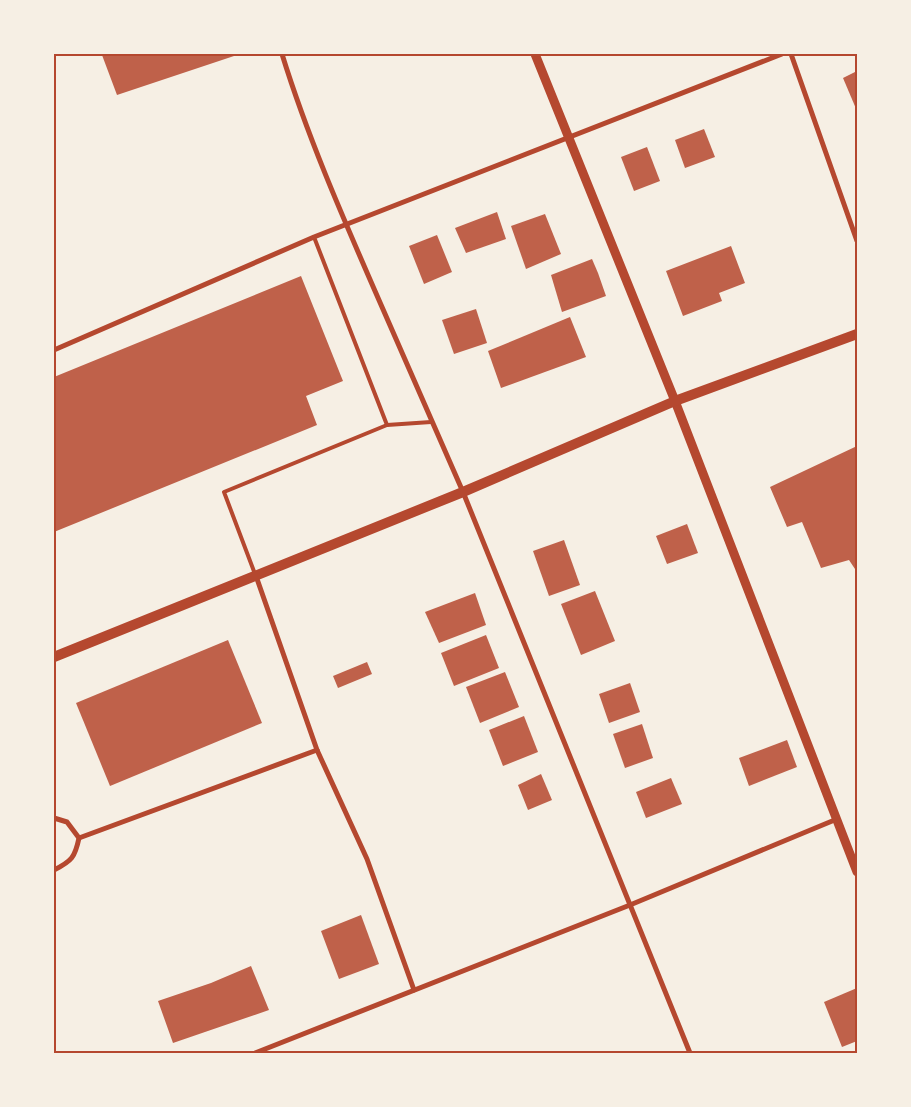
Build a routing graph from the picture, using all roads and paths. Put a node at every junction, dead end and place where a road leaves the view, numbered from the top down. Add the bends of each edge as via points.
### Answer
1 (282, 54) edge
2 (535, 54) edge
3 (782, 54) edge
4 (791, 54) edge
5 (568, 137) junction
6 (346, 224) junction
7 (314, 237) junction
8 (857, 241) edge
9 (857, 334) edge
10 (54, 350) edge
11 (674, 401) junction
12 (432, 422) junction
13 (387, 425) junction
14 (464, 492) junction
15 (256, 576) junction
16 (54, 657) edge
17 (317, 750) junction
18 (54, 818) edge
19 (837, 819) junction
20 (79, 838) junction
21 (54, 870) edge
22 (857, 872) edge
23 (630, 905) junction
24 (414, 990) junction
25 (255, 1053) edge
26 (690, 1053) edge

1 - 6 street via 296,100
2 - 5 street
3 - 5 street
4 - 8 street
5 - 6 street
5 - 11 street
6 - 7 street
6 - 12 street
7 - 10 street
7 - 13 lane
9 - 11 main road
11 - 14 main road
11 - 19 street
12 - 13 lane
12 - 14 street
13 - 15 lane via 224,492
14 - 15 main road
14 - 23 street
15 - 16 main road
15 - 17 street
17 - 20 street
17 - 24 street via 367,859
18 - 20 street via 67,822
19 - 22 street
19 - 23 street
20 - 21 street via 76,853 66,864
23 - 24 street
23 - 26 street
24 - 25 street

